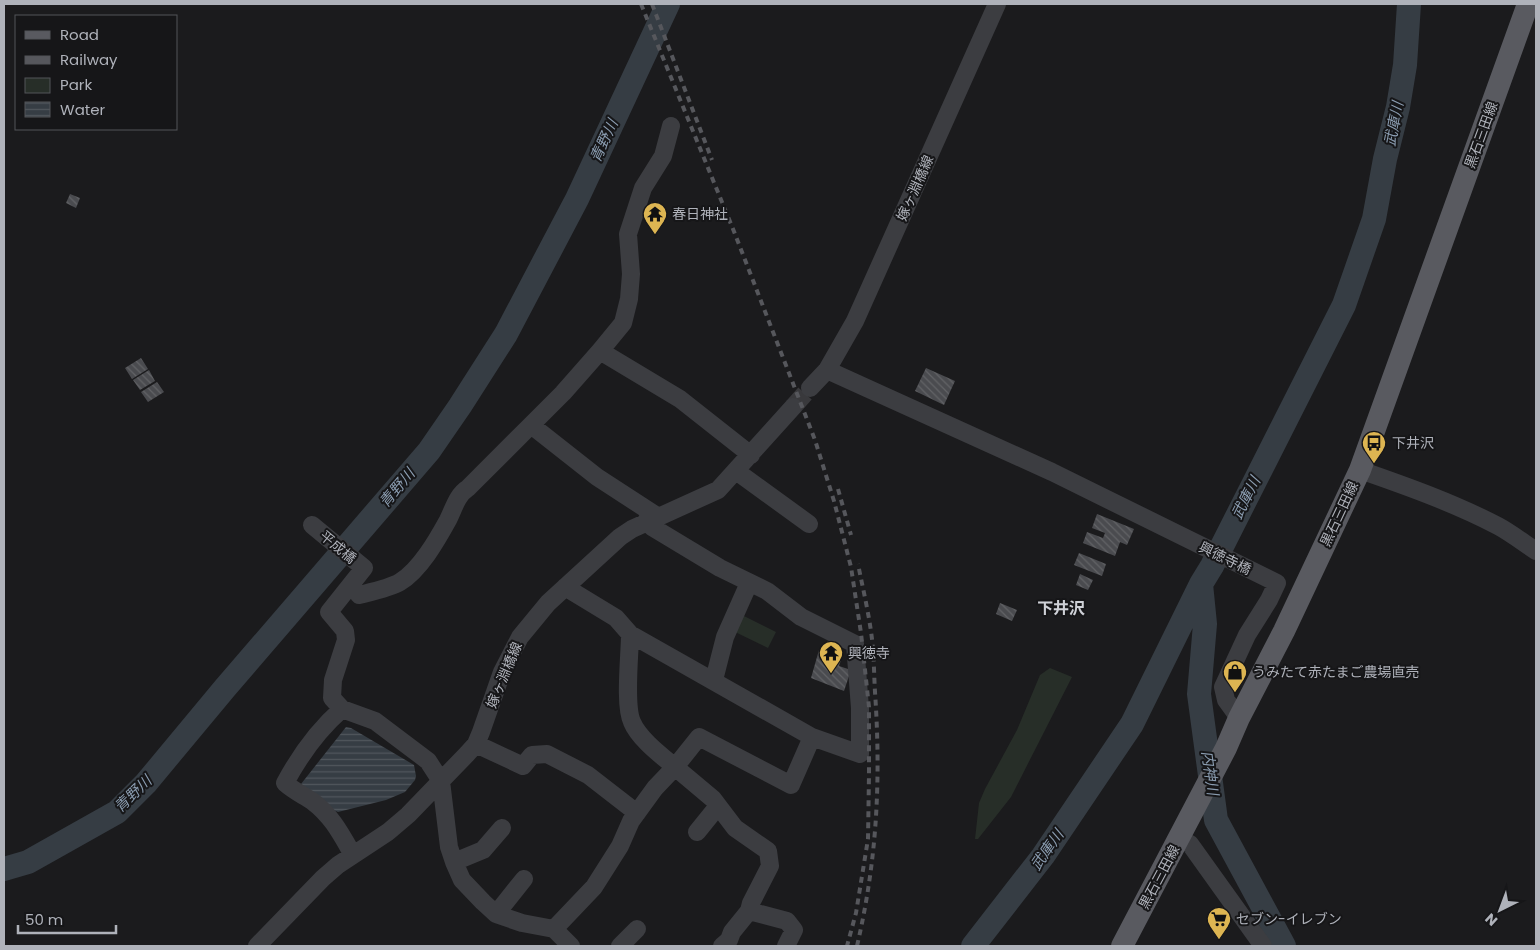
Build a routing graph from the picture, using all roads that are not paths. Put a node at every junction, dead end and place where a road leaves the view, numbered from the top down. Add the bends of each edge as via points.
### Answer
1 (997, 4) edge
2 (1528, 4) edge
3 (672, 126) dead end
4 (600, 351) junction
5 (827, 370) junction
6 (810, 388) tunnel mouth
7 (793, 407) tunnel mouth
8 (530, 425) junction
9 (752, 454) junction
10 (1360, 470) junction
11 (736, 471) junction
12 (652, 519) junction
13 (809, 524) dead end
14 (312, 525) dead end
15 (1536, 551) edge
16 (749, 583) junction
17 (566, 587) junction
18 (359, 596) dead end
19 (630, 634) junction
20 (714, 680) junction
21 (342, 709) junction
22 (1239, 718) junction
23 (812, 737) junction
24 (476, 744) junction
25 (675, 767) junction
26 (441, 781) junction
27 (718, 806) junction
28 (637, 813) junction
29 (502, 828) dead end
30 (697, 832) dead end
31 (1179, 839) junction
32 (352, 855) junction
33 (454, 862) junction
34 (524, 879) dead end
35 (749, 911) junction
36 (496, 914) junction
37 (637, 929) dead end
38 (554, 930) junction
39 (257, 946) edge
40 (571, 946) edge
41 (620, 946) edge
42 (722, 946) edge
43 (786, 946) edge
44 (1123, 946) edge
45 (1263, 946) edge

1 - 5 street, 嫁ヶ淵橋線 via 855,321
2 - 10 main road, 黒石三田線
3 - 4 street via 663,156 643,188 628,234 631,274 624,323
4 - 8 street
4 - 9 street via 680,400
5 - 6 street, 嫁ヶ淵橋線
5 - 22 street, 興徳寺橋 via 1052,472 1277,583 1247,634 1223,687 1226,700
7 - 9 street, 嫁ヶ淵橋線
8 - 12 street
8 - 18 street via 461,492 431,550 419,565 400,582
9 - 11 street, 嫁ヶ淵橋線
10 - 15 street via 1499,526
10 - 22 main road, 黒石三田線
11 - 12 street, 嫁ヶ淵橋線 via 718,490
11 - 13 street
12 - 16 street via 652,527
12 - 17 street, 嫁ヶ淵橋線 via 620,537
14 - 21 street, 平成橋 via 364,568 329,612 345,631 346,640 333,680 332,698
16 - 20 street via 725,637
16 - 23 street via 767,591 801,617 855,644 860,754
17 - 19 street via 616,618
17 - 24 street, 嫁ヶ淵橋線 via 520,637 502,672
19 - 20 street
19 - 25 street via 628,707 632,723 652,748
20 - 23 street
21 - 26 street via 375,721 428,761
21 - 32 street via 315,737 285,783 312,801 336,824
22 - 31 main road, 黒石三田線
23 - 25 street via 791,786 700,737
24 - 26 street, 嫁ヶ淵橋線
24 - 28 street via 522,766 532,755 547,754 588,775
25 - 27 street
25 - 28 street
26 - 32 street, 嫁ヶ淵橋線 via 388,832
26 - 33 street via 449,847
27 - 30 street
27 - 35 street via 735,828 768,851 770,866
28 - 38 street via 594,887
29 - 33 street via 483,850
31 - 44 main road, 黒石三田線
31 - 45 street via 1190,844
32 - 39 street, 嫁ヶ淵橋線 via 323,878
33 - 36 street via 462,880
34 - 36 street
35 - 42 street
35 - 43 street via 788,922 794,930
36 - 38 street via 522,924
37 - 41 street
38 - 40 street

